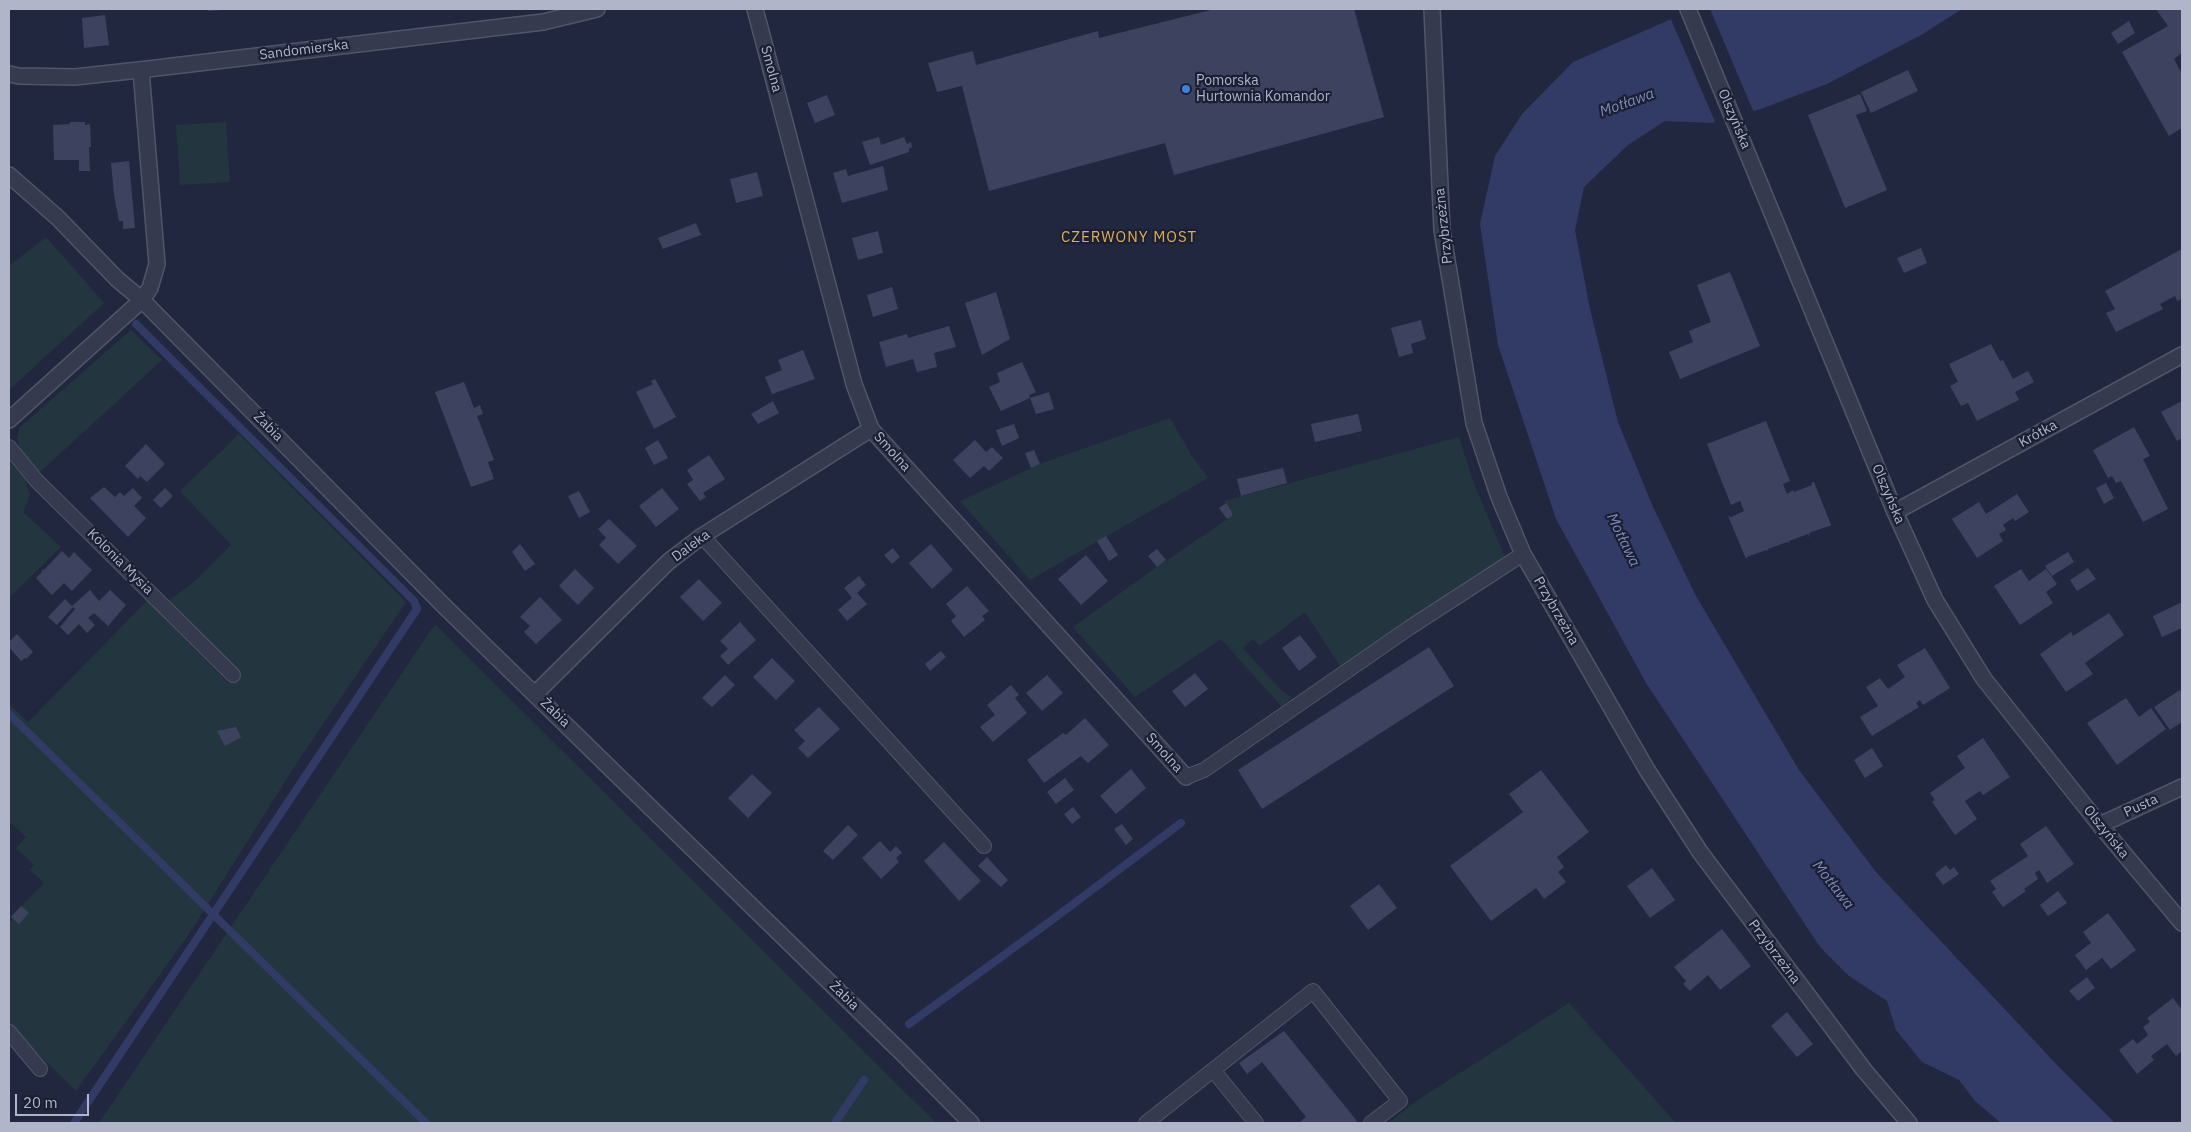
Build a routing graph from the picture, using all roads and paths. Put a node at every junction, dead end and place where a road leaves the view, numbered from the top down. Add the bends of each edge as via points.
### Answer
1 (597, 9) edge
2 (755, 9) edge
3 (1432, 9) edge
4 (1688, 9) edge
5 (141, 70) junction
6 (9, 74) edge
7 (9, 175) edge
8 (142, 300) junction
9 (2182, 355) edge
10 (9, 420) edge
11 (871, 428) junction
12 (9, 447) edge
13 (1895, 512) junction
14 (702, 536) junction
15 (1523, 554) junction
16 (234, 675) dead end
17 (535, 694) junction
18 (1186, 777) joint
19 (2182, 787) edge
20 (2100, 825) junction
21 (984, 846) dead end
22 (2182, 924) edge
23 (9, 1032) edge
24 (40, 1069) dead end
25 (1213, 1070) junction
26 (971, 1123) edge
27 (1146, 1123) edge
28 (1256, 1123) edge
29 (1371, 1123) edge
30 (1908, 1123) edge

1 - 5 street, Sandomierska via 543,22
2 - 11 street, Smolna via 854,384
3 - 15 street, Przybrzeżna via 1442,230 1474,423 1499,497
4 - 13 street, Olszyńska
5 - 6 street, Sandomierska via 75,77
5 - 8 street via 157,264 150,288
7 - 8 street, Żabia
8 - 10 street
8 - 17 street, Żabia
9 - 13 street, Krótka
11 - 14 street, Daleka
11 - 18 street, Smolna
12 - 16 lane, Kolonia Mysia via 36,480
13 - 20 street, Olszyńska via 1935,600 1984,679
14 - 17 street, Daleka via 668,562
14 - 21 lane
15 - 18 lane via 1401,633 1204,770
15 - 30 street, Przybrzeżna via 1648,770 1700,852 1858,1062
17 - 26 street, Żabia
19 - 20 street, Pusta
20 - 22 street, Olszyńska
23 - 24 lane
25 - 27 lane
25 - 28 lane
25 - 29 lane via 1314,991 1400,1101

